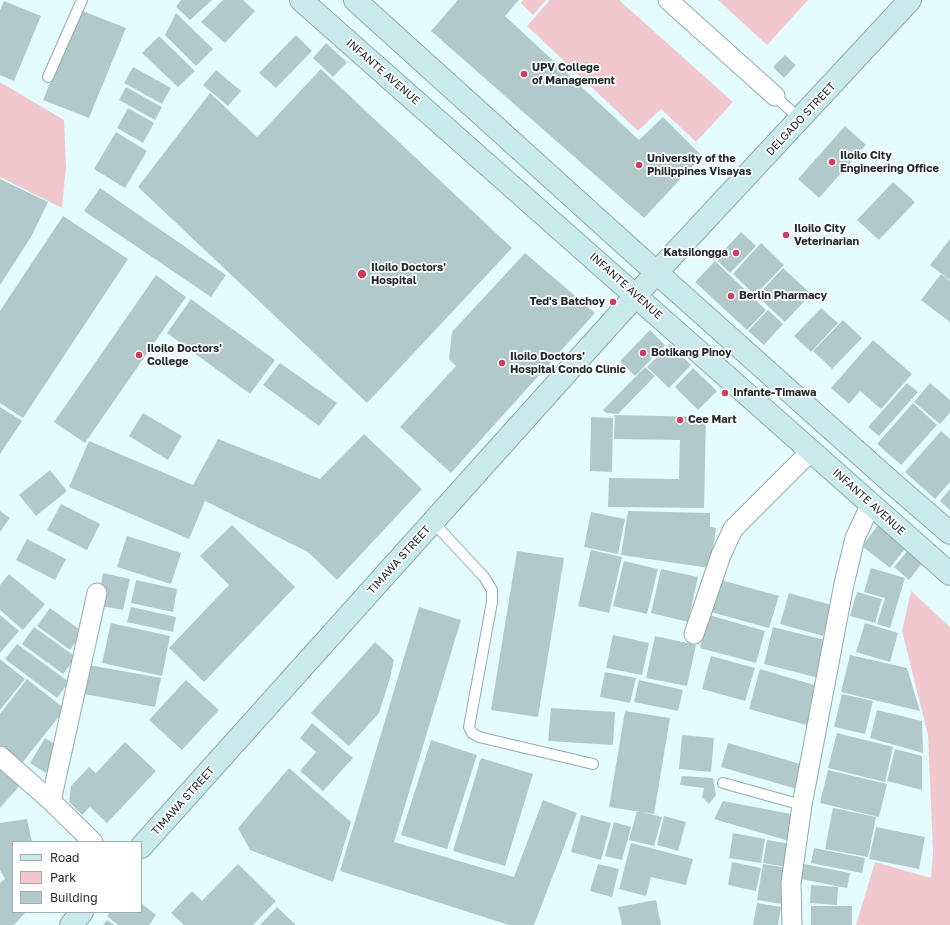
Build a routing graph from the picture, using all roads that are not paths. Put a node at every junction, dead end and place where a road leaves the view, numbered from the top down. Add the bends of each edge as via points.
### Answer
1 (82, 0) edge
2 (301, 0) edge
3 (668, 0) edge
4 (910, 0) edge
5 (360, 2) edge
6 (48, 77) dead end
7 (775, 96) joint
8 (800, 119) junction
9 (563, 188) junction
10 (542, 212) junction
11 (657, 272) junction
12 (637, 296) junction
13 (811, 451) junction
14 (871, 504) junction
15 (433, 522) junction
16 (950, 533) edge
17 (950, 574) edge
18 (97, 593) dead end
19 (694, 634) dead end
20 (0, 756) edge
21 (593, 764) dead end
22 (723, 782) dead end
23 (51, 801) junction
24 (802, 805) junction
25 (92, 841) edge
26 (142, 847) edge
27 (81, 913) edge
28 (70, 925) edge
29 (792, 925) edge

1 - 6 lane
2 - 10 main road, INFANTE AVENUE
3 - 7 street
4 - 8 main road, DELGADO STREET
5 - 9 main road
7 - 8 lane
8 - 11 main road, DELGADO STREET
9 - 10 main road
9 - 11 main road
10 - 12 main road, INFANTE AVENUE
11 - 12 main road, TIMAWA STREET
11 - 16 main road
12 - 13 main road, INFANTE AVENUE
12 - 15 main road, TIMAWA STREET
13 - 14 main road, INFANTE AVENUE
13 - 19 street via 733,529
14 - 17 main road, INFANTE AVENUE
14 - 24 street via 849,557
15 - 21 lane via 484,577 492,590 469,727 472,733 479,737
15 - 26 main road, TIMAWA STREET
18 - 23 street
20 - 23 street
22 - 24 lane
23 - 25 street
24 - 29 street via 791,883
27 - 28 main road

